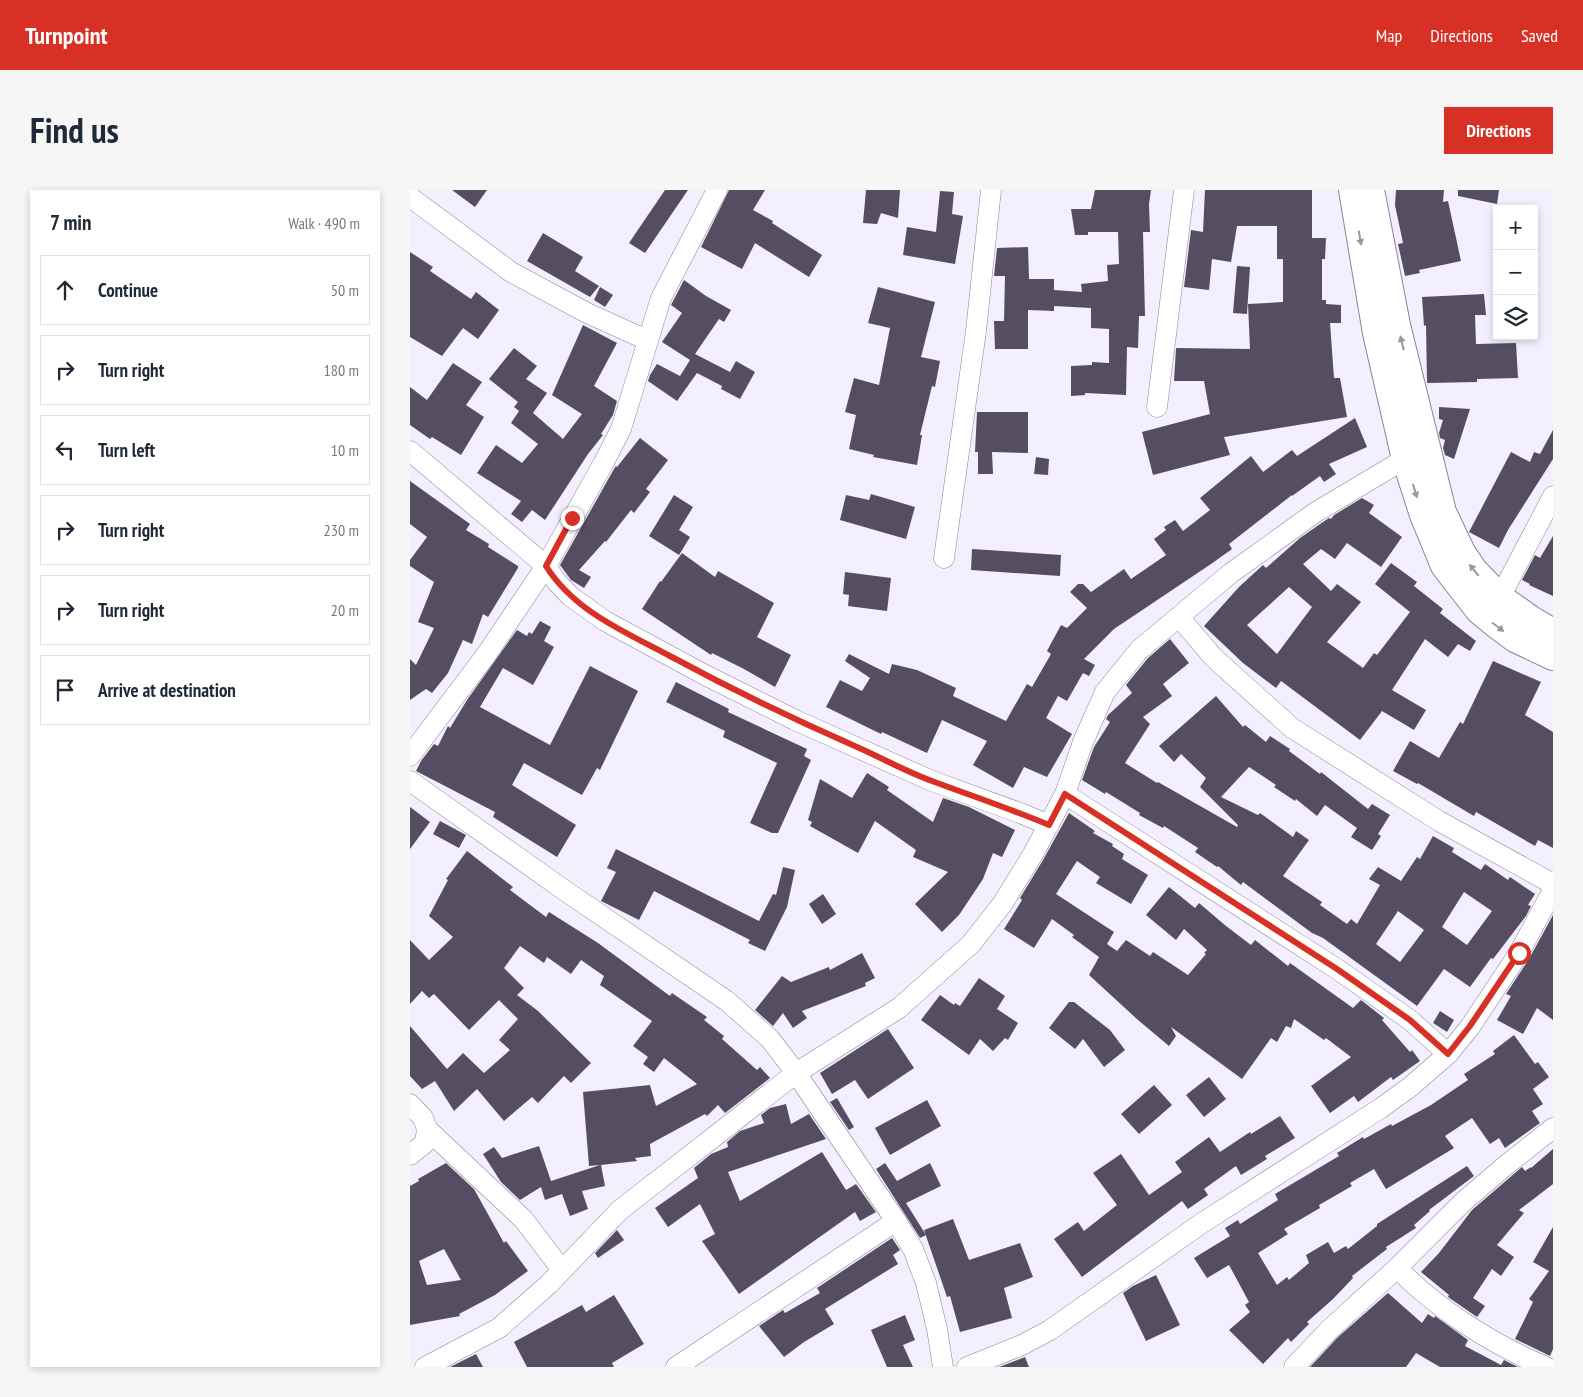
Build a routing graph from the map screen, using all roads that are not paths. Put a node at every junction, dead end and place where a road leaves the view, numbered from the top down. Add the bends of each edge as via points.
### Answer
1 (718, 190) edge
2 (990, 190) edge
3 (1184, 190) edge
4 (1352, 190) edge
5 (1371, 190) edge
6 (410, 197) edge
7 (647, 340) junction
8 (1403, 395) junction
9 (1158, 407) dead end
10 (1409, 424) junction
11 (410, 451) edge
12 (1405, 459) junction
13 (1553, 496) edge
14 (944, 558) dead end
15 (546, 566) junction
16 (1500, 598) junction
17 (1179, 617) junction
18 (1553, 632) edge
19 (1553, 657) edge
20 (410, 756) edge
21 (410, 780) edge
22 (1065, 794) junction
23 (1049, 825) junction
24 (1553, 884) edge
25 (1553, 890) edge
26 (1448, 1054) junction
27 (796, 1073) junction
28 (410, 1104) edge
29 (427, 1128) junction
30 (1553, 1128) edge
31 (410, 1155) edge
32 (896, 1221) junction
33 (1397, 1268) junction
34 (562, 1270) junction
35 (425, 1367) edge
36 (676, 1367) edge
37 (942, 1367) edge
38 (967, 1367) edge
39 (1294, 1367) edge
40 (1546, 1367) edge

1 - 7 street via 661,298
2 - 14 street via 976,331
3 - 9 street
4 -> 8 main road via 1376,333
8 -> 5 main road via 1397,325
6 - 7 street via 511,272
7 - 15 street via 620,429 604,464
8 - 10 main road
10 - 12 main road
16 -> 10 main road via 1474,570 1458,545
11 - 15 street
12 - 17 street via 1316,512 1231,573
12 -> 19 main road via 1444,566 1479,611 1515,639
13 - 16 street
15 - 20 street via 486,655
15 - 23 street via 570,596 605,621 704,675 938,783
16 - 18 main road
17 - 22 street via 1139,650 1105,692
17 - 24 street via 1214,658 1292,728 1438,820
21 - 27 street via 727,1001 770,1039
22 - 23 street
22 - 26 street via 1337,969 1410,1020
23 - 27 street via 1003,903 970,944 891,1012
25 - 26 street via 1519,953
26 - 38 street via 1381,1108 1202,1223 1050,1330
27 - 32 street
27 - 34 street via 620,1210
28 - 29 street via 423,1118
29 - 31 street via 425,1143
29 - 34 street via 524,1220
30 - 33 street via 1464,1201
32 - 36 street
32 - 37 street via 913,1249 926,1283 938,1329
33 - 39 street
33 - 40 street via 1449,1312 1525,1358
34 - 35 street via 499,1328

